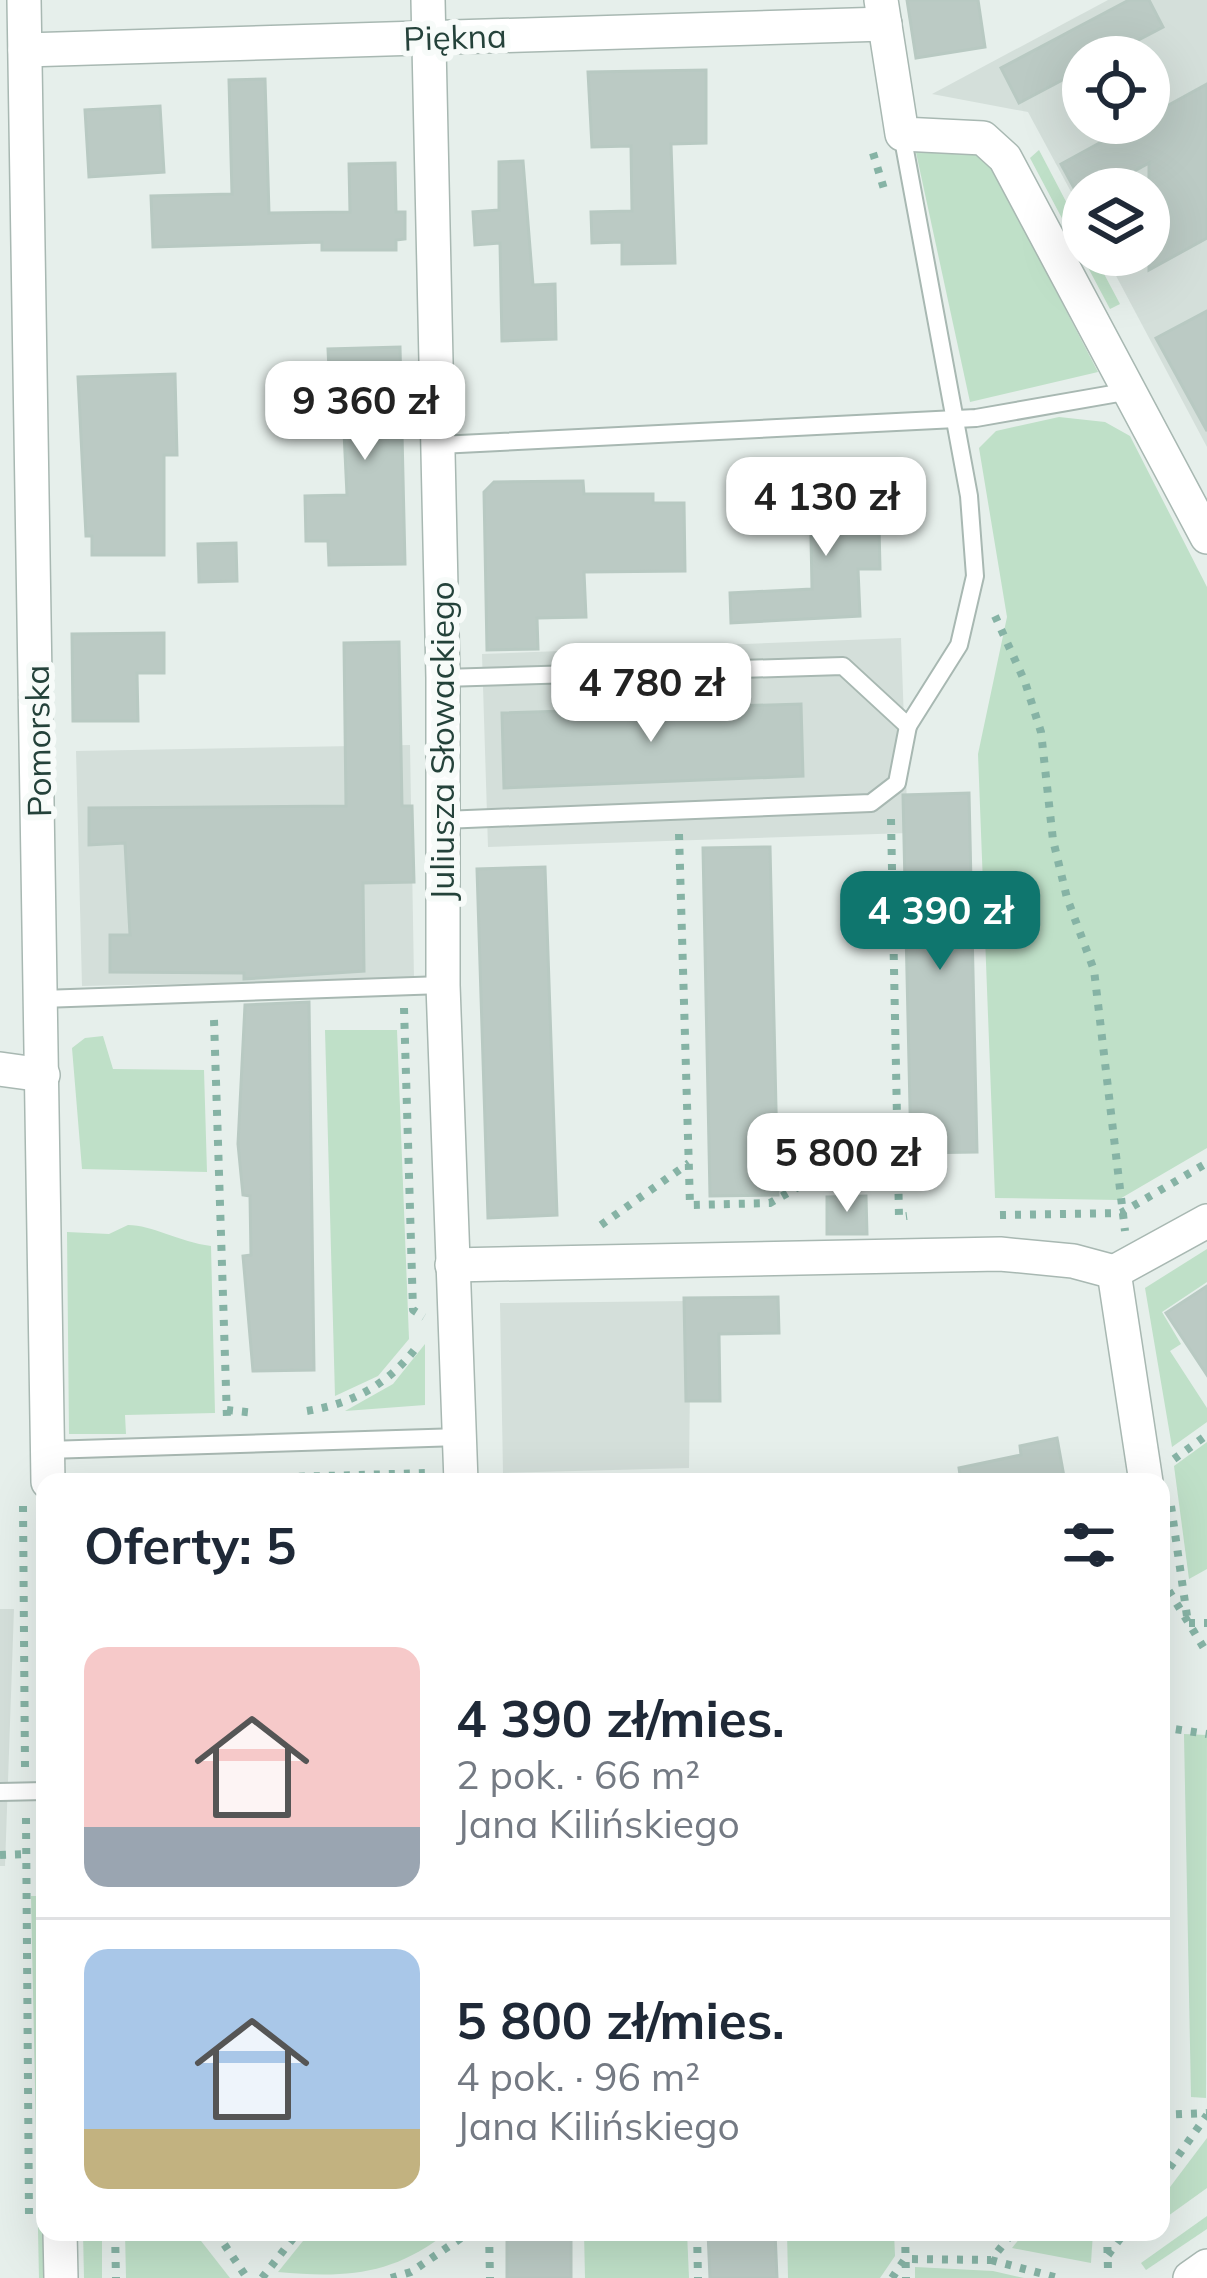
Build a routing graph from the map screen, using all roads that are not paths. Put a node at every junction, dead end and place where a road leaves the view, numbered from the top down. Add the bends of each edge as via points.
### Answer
1 (24, 0) edge
2 (428, 0) edge
3 (883, 12) edge
4 (429, 37) junction
5 (25, 50) junction
6 (902, 134) junction
7 (14, 230) edge
8 (1130, 392) junction
9 (955, 420) junction
10 (439, 445) junction
11 (1207, 537) edge
12 (443, 678) junction
13 (908, 726) junction
14 (443, 820) junction
15 (443, 985) junction
16 (42, 999) junction
17 (0, 1069) edge
18 (43, 1075) junction
19 (1207, 1221) edge
20 (452, 1265) junction
21 (1124, 1267) junction
22 (460, 1437) junction
23 (39, 1473) edge
24 (71, 1473) edge
25 (451, 1473) edge
26 (1155, 1473) edge
27 (36, 1790) edge
28 (0, 1792) edge
29 (48, 2241) edge
30 (1207, 2266) edge
31 (61, 2278) edge
32 (1190, 2278) edge

1 - 5 street, Pomorska
2 - 4 street, Juliusza Słowackiego
3 - 4 street, Piękna
3 - 6 street
4 - 5 street, Piękna
4 - 10 street, Juliusza Słowackiego
5 - 7 street, Pomorska
6 - 8 street via 983,138 1005,158
6 - 9 lane
7 - 16 street, Pomorska
8 - 9 lane
8 - 11 street
9 - 10 lane
9 - 13 lane via 975,575 959,645
10 - 12 street, Juliusza Słowackiego
12 - 13 lane via 843,667
12 - 14 street, Juliusza Słowackiego
13 - 14 lane via 897,783 871,803
14 - 15 street, Juliusza Słowackiego
15 - 16 lane
15 - 20 street, Juliusza Słowackiego
16 - 18 street, Pomorska
17 - 18 street
18 - 23 street, Pomorska
19 - 21 street
20 - 21 street via 1000,1254
20 - 22 street, Juliusza Słowackiego
21 - 26 street
22 - 24 lane via 228,1444
22 - 25 street, Juliusza Słowackiego
27 - 28 lane
29 - 31 street
30 - 32 street

